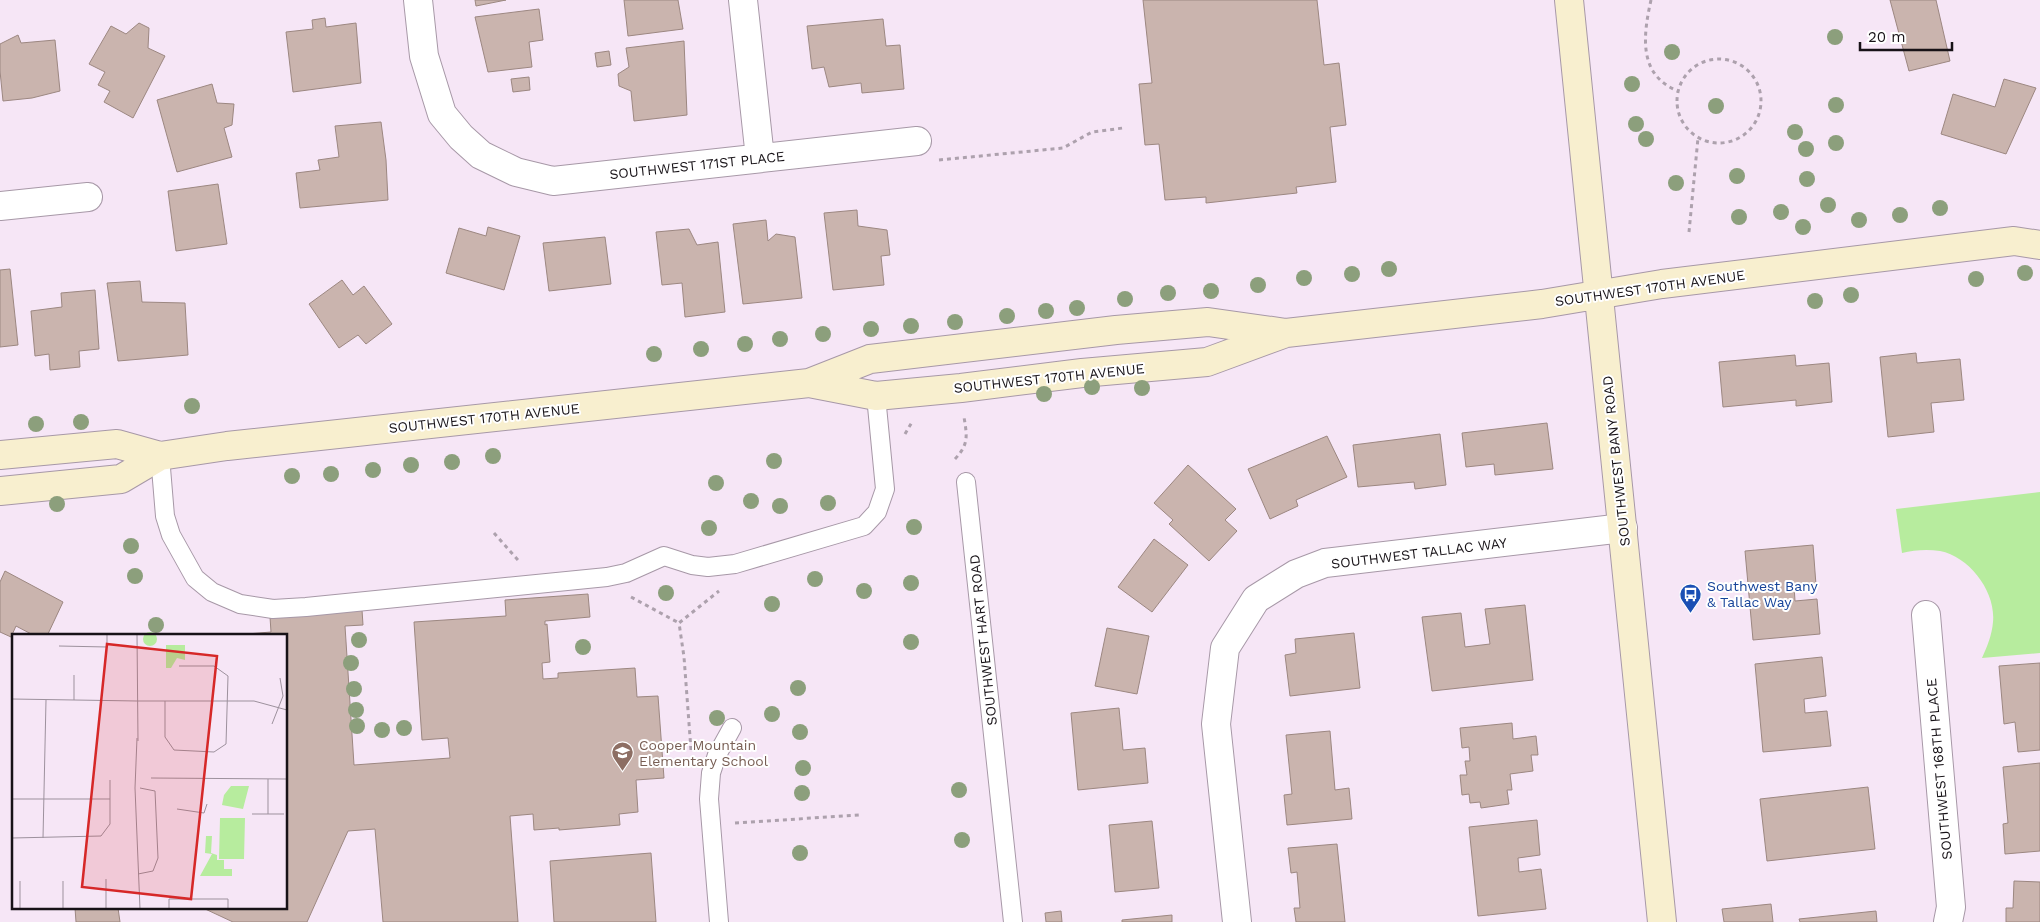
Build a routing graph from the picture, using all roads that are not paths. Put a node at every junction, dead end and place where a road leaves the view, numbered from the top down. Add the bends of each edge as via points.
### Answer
1 (418, 0) edge
2 (744, 0) edge
3 (1569, 0) edge
4 (924, 151) road end
5 (760, 158) junction
6 (88, 197) dead end
7 (0, 206) edge
8 (2040, 230) edge
9 (2027, 243) edge
10 (1598, 295) junction
11 (1286, 333) junction
12 (809, 383) junction
13 (876, 396) junction
14 (0, 455) edge
15 (160, 456) junction
16 (966, 482) road end
17 (0, 491) edge
18 (1623, 528) junction
19 (1926, 615) dead end
20 (732, 728) dead end
21 (719, 922) edge
22 (1012, 922) edge
23 (1237, 922) edge
24 (1662, 922) edge
25 (1948, 922) edge

1 - 5 street, SOUTHWEST 171ST PLACE via 424,56 442,114 481,155 516,172 553,181
2 - 5 street
3 - 10 main road, SOUTHWEST BANY ROAD
4 - 5 street, SOUTHWEST 171ST PLACE
6 - 7 street
8 - 9 main road, SOUTHWEST 170TH AVENUE
9 - 10 main road, SOUTHWEST 170TH AVENUE via 1662,284
10 - 11 main road, SOUTHWEST 170TH AVENUE
10 - 18 main road, SOUTHWEST BANY ROAD
11 - 12 main road, SOUTHWEST 170TH AVENUE via 1208,322 1116,330 870,359
11 - 13 main road, SOUTHWEST 170TH AVENUE via 1206,362
12 - 13 main road, SOUTHWEST 170TH AVENUE
12 - 15 main road, SOUTHWEST 170TH AVENUE
13 - 15 lane via 885,489 877,512 864,526 736,564 692,566 664,556 626,573 607,577 306,607 273,609 240,604 212,592 195,578 171,535 165,516
14 - 15 main road, SOUTHWEST 170TH AVENUE via 117,444
15 - 17 main road, SOUTHWEST 170TH AVENUE via 121,479
16 - 22 lane, SOUTHWEST HART ROAD
18 - 23 street, SOUTHWEST TALLAC WAY via 1325,563 1296,574 1256,600 1225,648 1216,724
18 - 24 main road, SOUTHWEST BANY ROAD
19 - 25 street, SOUTHWEST 168TH PLACE via 1951,908
20 - 21 lane via 711,773 709,799

